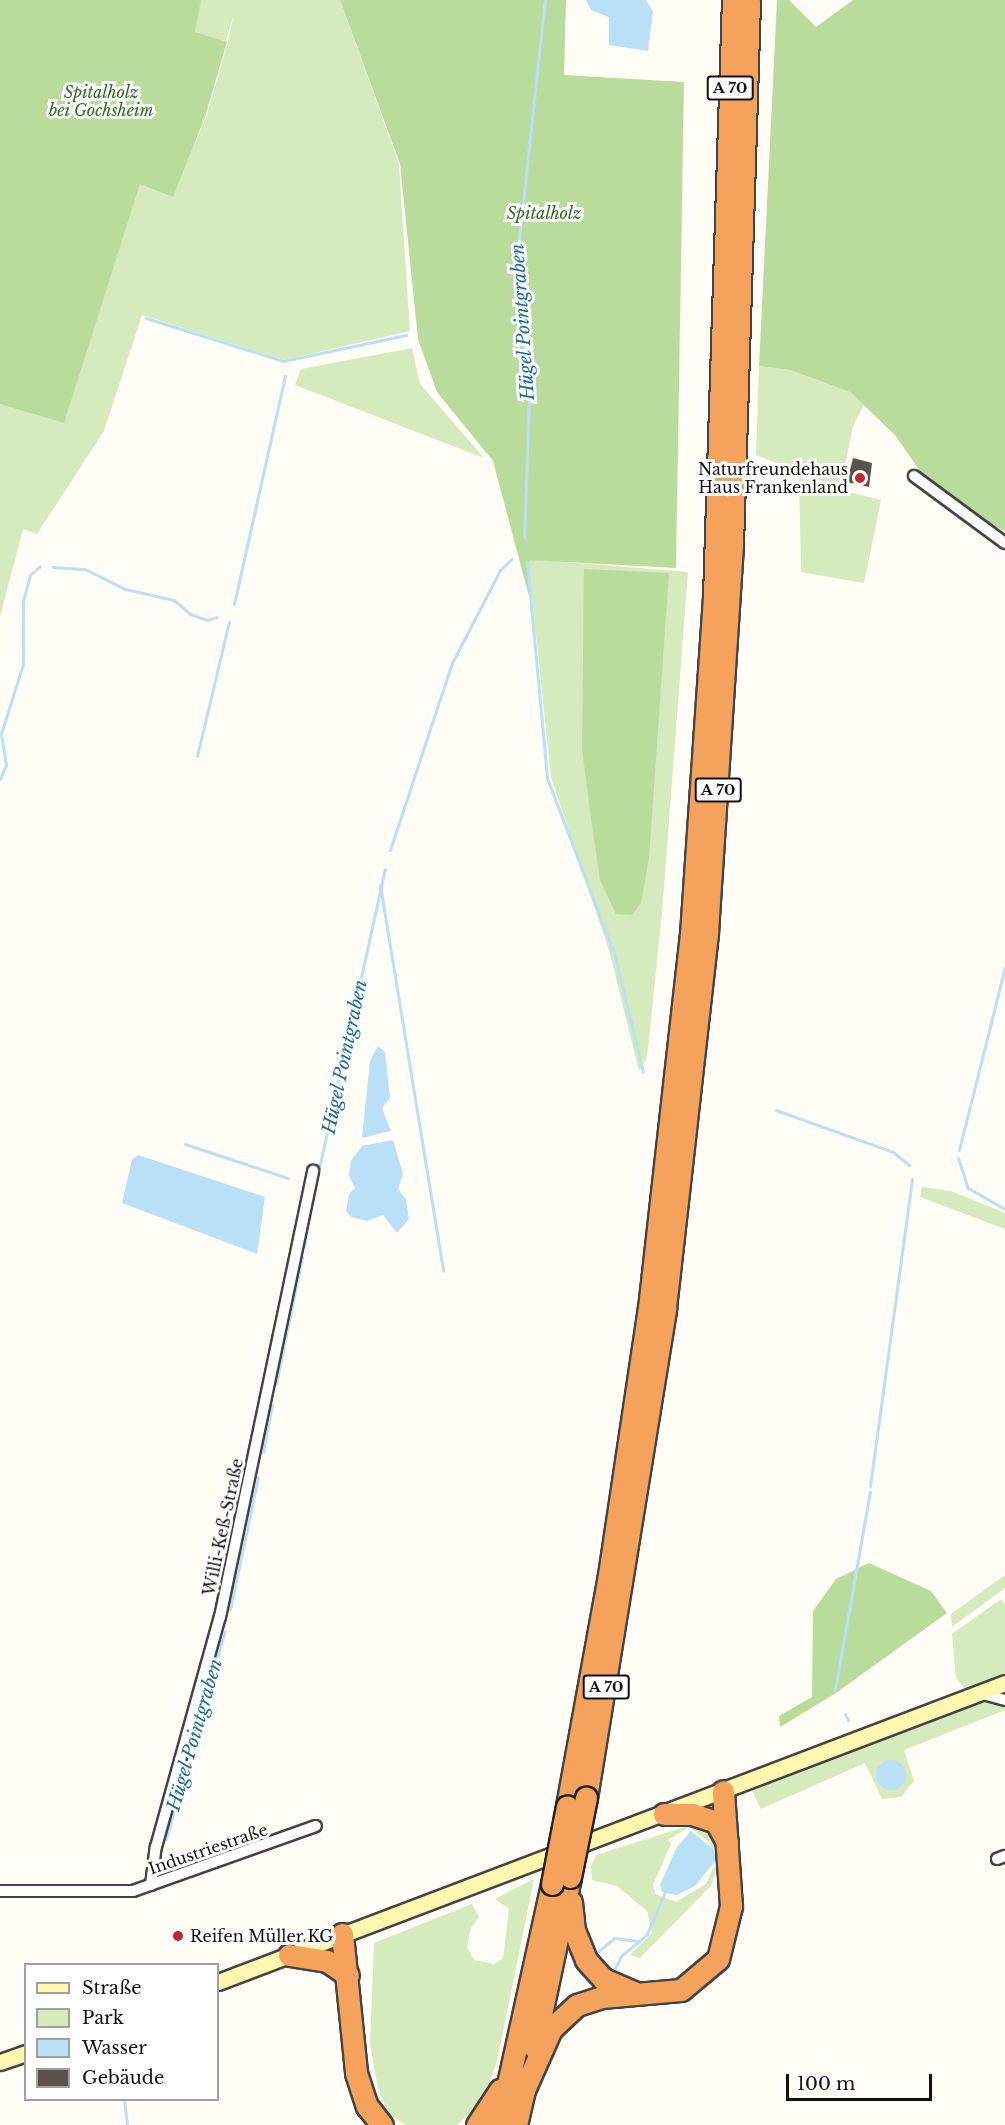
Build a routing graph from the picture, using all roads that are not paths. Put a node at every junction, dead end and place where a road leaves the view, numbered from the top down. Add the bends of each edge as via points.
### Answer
1 (733, 0) edge
2 (749, 0) edge
3 (914, 476) dead end
4 (1005, 543) edge
5 (313, 1171) dead end
6 (1005, 1683) edge
7 (979, 1693) junction
8 (1005, 1700) edge
9 (723, 1791) junction
10 (576, 1802) junction
11 (664, 1814) junction
12 (316, 1826) dead end
13 (729, 1845) junction
14 (561, 1881) junction
15 (151, 1885) junction
16 (0, 1891) edge
17 (342, 1934) junction
18 (289, 1955) junction
19 (348, 1975) junction
20 (219, 1982) edge
21 (637, 1994) junction
22 (24, 2054) edge
23 (0, 2062) edge
24 (511, 2068) junction
25 (524, 2090) junction
26 (382, 2125) edge
27 (477, 2125) edge
28 (499, 2125) edge
29 (516, 2125) edge

1 - 10 highway, A 70 via 715,574 691,934 646,1330
2 - 10 highway, A 70 via 732,545 708,921 663,1319
3 - 4 street
5 - 15 street, Willi-Keß-Straße via 220,1617 156,1847
6 - 7 main road
7 - 8 street
7 - 9 main road
9 - 11 main road
9 - 13 highway
10 - 14 highway, A 70, bridge
11 - 13 highway via 692,1814 716,1822
11 - 17 main road
12 - 15 street, Industriestraße
13 - 21 highway via 729,1926 718,1959 681,1990
14 - 21 highway via 586,1960 603,1979
14 - 24 highway, A 70
14 - 25 highway, A 70
15 - 16 street, Industriestraße via 133,1891
17 - 18 main road
17 - 19 highway
18 - 19 highway via 327,1961
18 - 20 main road
19 - 26 highway via 359,2085
21 - 25 highway via 589,1999 564,2014 551,2029
22 - 23 main road
24 - 27 highway
24 - 28 highway, A 70
25 - 29 highway, A 70

